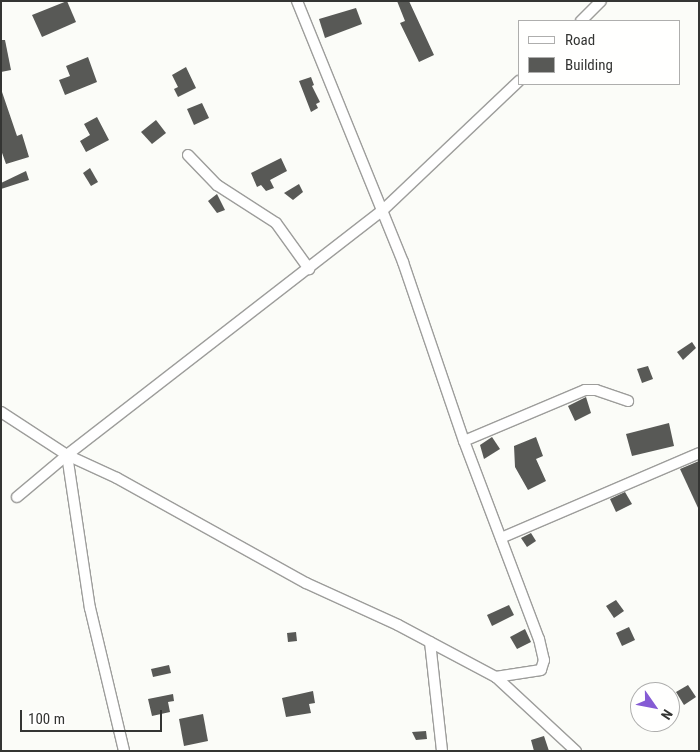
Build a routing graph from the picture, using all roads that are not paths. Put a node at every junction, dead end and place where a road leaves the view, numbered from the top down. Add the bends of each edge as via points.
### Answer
1 (297, 1) edge
2 (600, 1) edge
3 (582, 20) edge
4 (518, 81) edge
5 (188, 155) dead end
6 (382, 211) junction
7 (309, 269) junction
8 (628, 400) dead end
9 (1, 412) edge
10 (464, 441) junction
11 (699, 453) edge
12 (67, 455) junction
13 (17, 497) dead end
14 (501, 538) junction
15 (430, 642) junction
16 (496, 677) junction
17 (124, 751) edge
18 (442, 751) edge
19 (576, 751) edge

1 - 6 street
2 - 3 street
4 - 6 street
5 - 7 street via 216,185 276,223
6 - 7 street
6 - 10 street via 403,262
7 - 12 street
8 - 10 street via 596,390 584,390
9 - 12 street
10 - 14 street
11 - 14 street
12 - 13 street
12 - 15 street via 117,478 306,583
12 - 17 street via 90,608
14 - 16 street via 532,618 544,663 537,672
15 - 16 street
15 - 18 street
16 - 19 street

